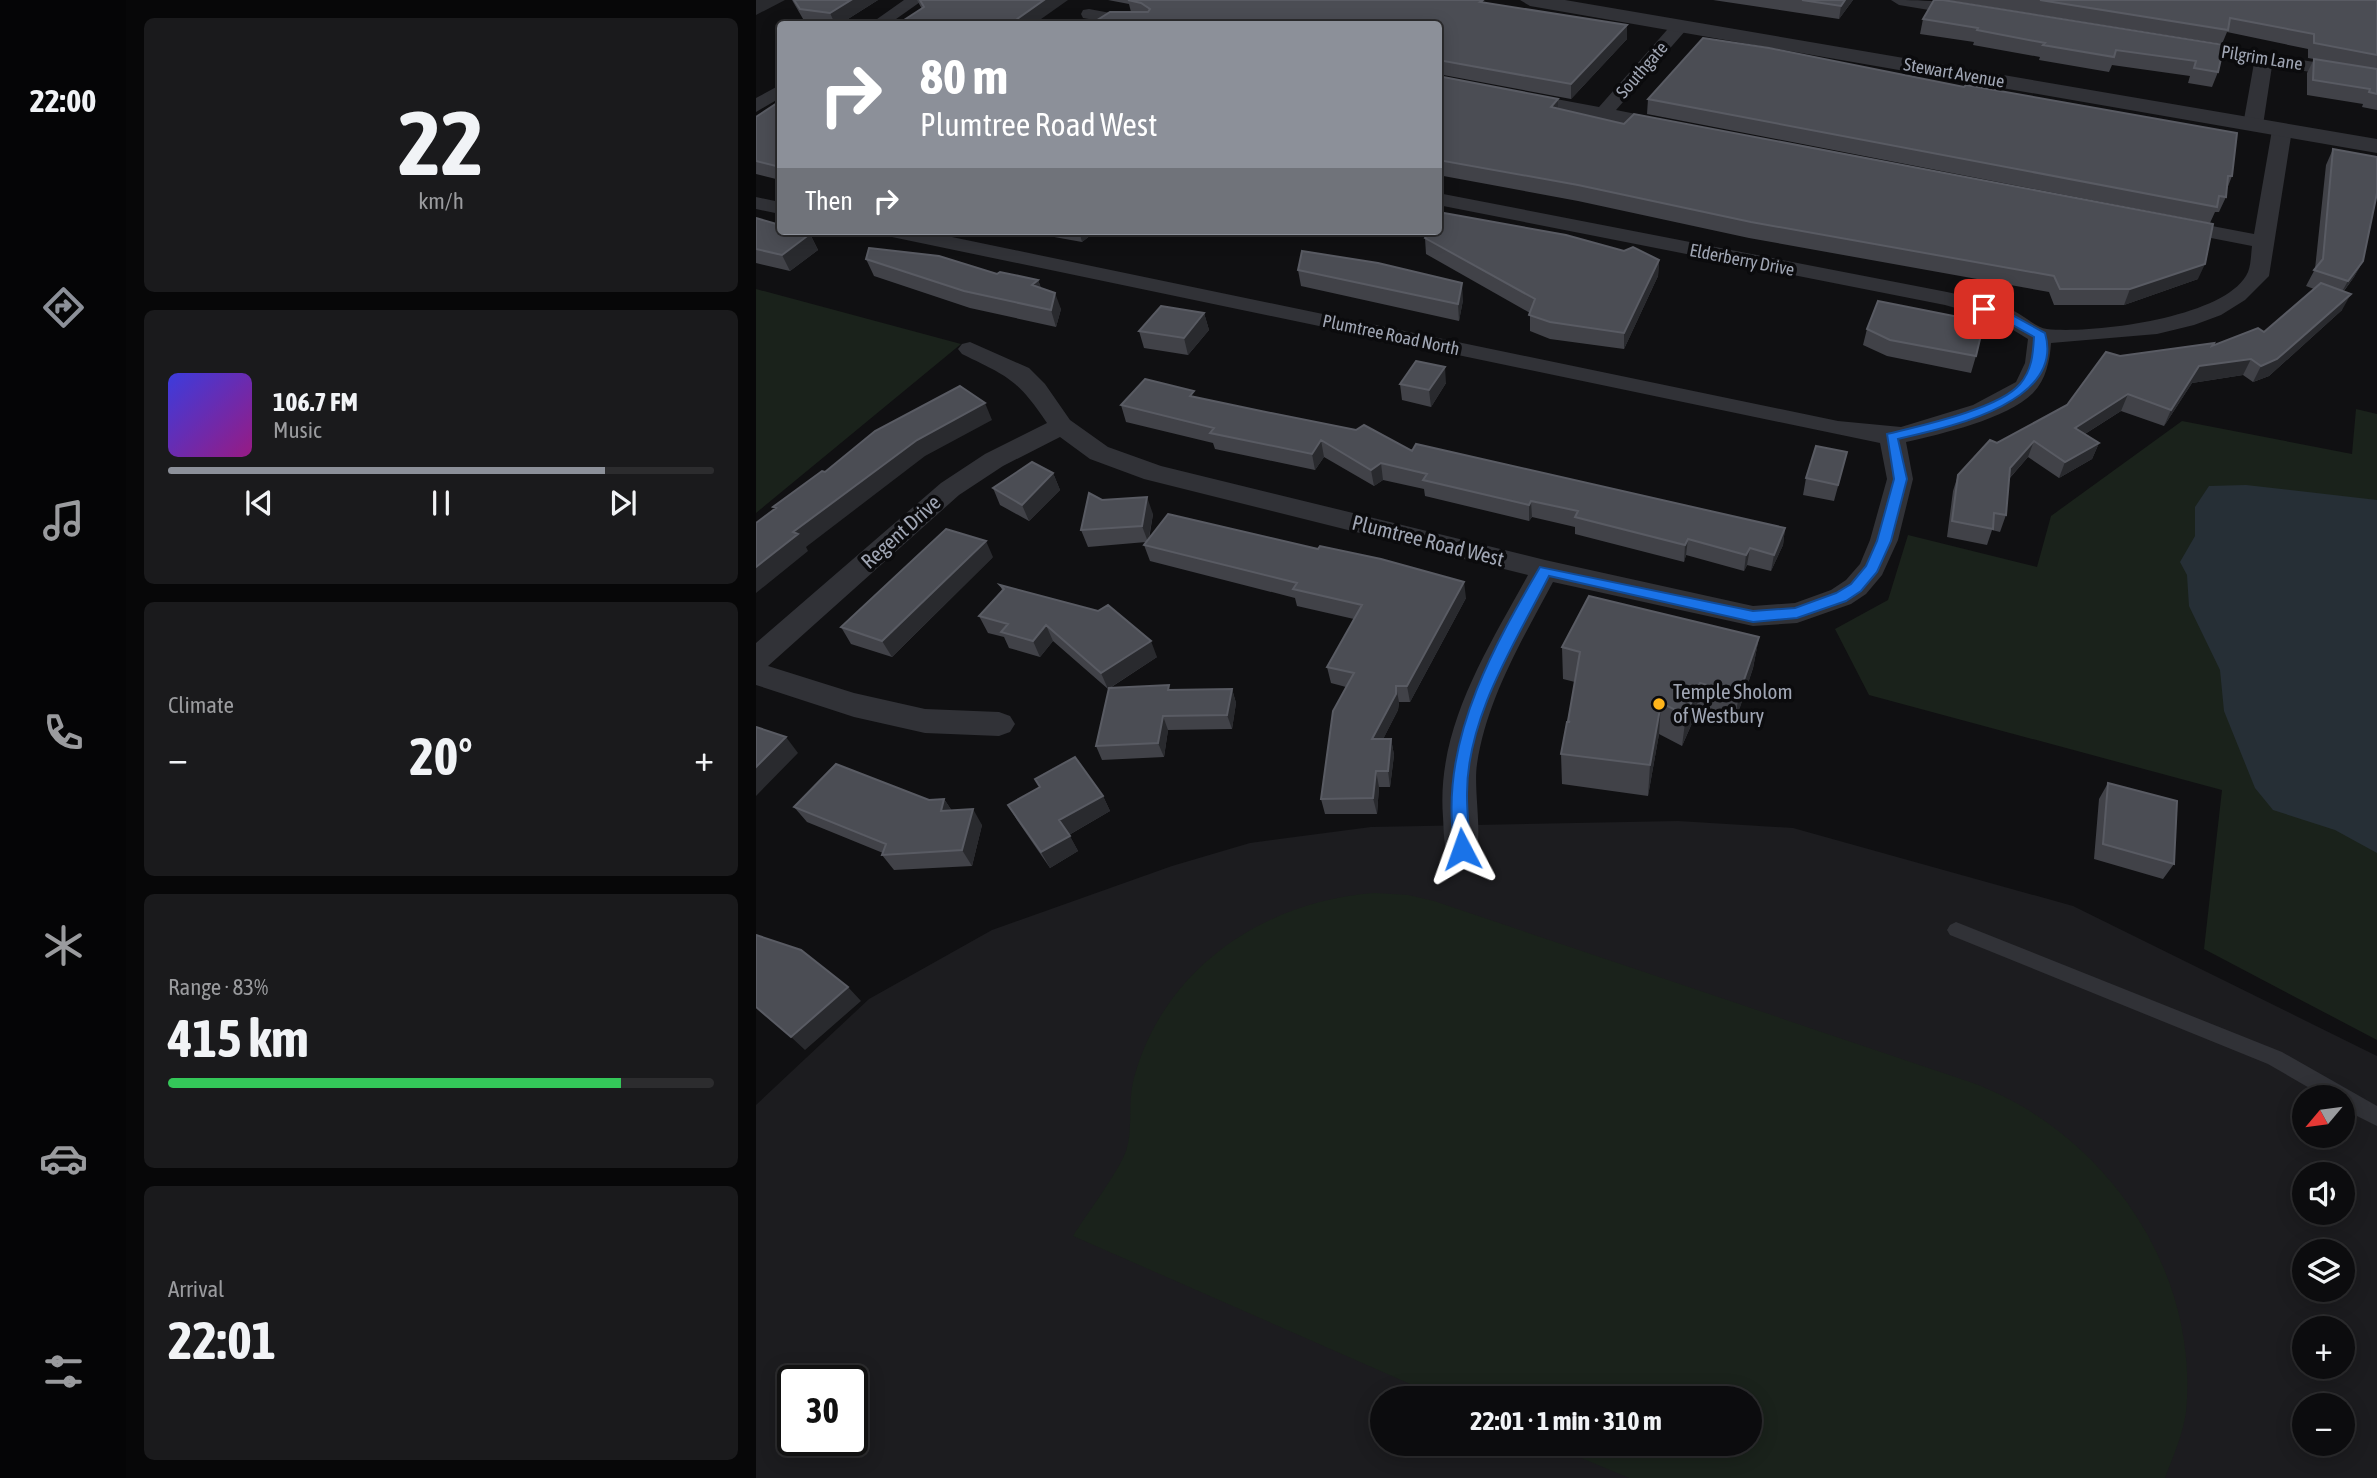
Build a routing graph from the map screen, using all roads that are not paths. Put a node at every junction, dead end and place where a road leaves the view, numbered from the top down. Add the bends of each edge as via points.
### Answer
1 (915, 0) edge
2 (1110, 0) edge
3 (1530, 0) edge
4 (1899, 0) edge
5 (1089, 14) junction
6 (1993, 15) edge
7 (883, 21) edge
8 (1078, 21) edge
9 (1127, 21) edge
10 (1680, 26) junction
11 (2169, 44) edge
12 (2264, 59) junction
13 (2377, 77) edge
14 (1442, 83) edge
15 (777, 92) edge
16 (756, 106) edge
17 (1604, 113) junction
18 (2253, 125) junction
19 (1685, 129) edge
20 (2282, 130) junction
21 (2377, 146) edge
22 (1442, 200) edge
23 (756, 203) edge
24 (777, 207) edge
25 (2144, 219) edge
26 (911, 235) edge
27 (2265, 242) junction
28 (2040, 336) junction
29 (970, 349) dead end
30 (1061, 426) junction
31 (1892, 437) junction
32 (1545, 570) junction
33 (756, 660) edge
34 (756, 674) edge
35 (999, 724) dead end
36 (1462, 849) dead end
37 (1956, 930) dead end
38 (2322, 1085) edge
39 (2356, 1105) edge
40 (2377, 1117) edge

1 - 7 street
2 - 5 street
3 - 10 street, Stewart Avenue
4 - 6 street
5 - 8 street
5 - 9 street
10 - 17 street, Southgate
10 - 18 street, Stewart Avenue
11 - 12 street, Pilgrim Lane
12 - 13 street, Pilgrim Lane
12 - 18 street
14 - 17 street
15 - 16 street
17 - 19 street
18 - 20 street, Stewart Avenue
20 - 21 street, Stewart Avenue
20 - 27 street
22 - 28 street, Elderberry Drive via 1947,299 2003,314
23 - 24 street
25 - 27 street
26 - 31 street, Plumtree Road North
27 - 28 street via 2258,276 2217,309 2149,328
28 - 31 street via 2038,364 2024,388 1941,425
29 - 30 street, Plumtree Road West via 1020,373 1037,389
30 - 32 street, Plumtree Road West via 1099,453 1153,473
30 - 33 street, Regent Drive via 994,460 950,489
31 - 32 street, Plumtree Road West via 1900,479 1884,541 1872,568 1841,597 1797,613 1753,616
32 - 36 street via 1469,729 1458,793
34 - 35 street via 854,705 925,721
37 - 38 lane via 2275,1058
39 - 40 lane

